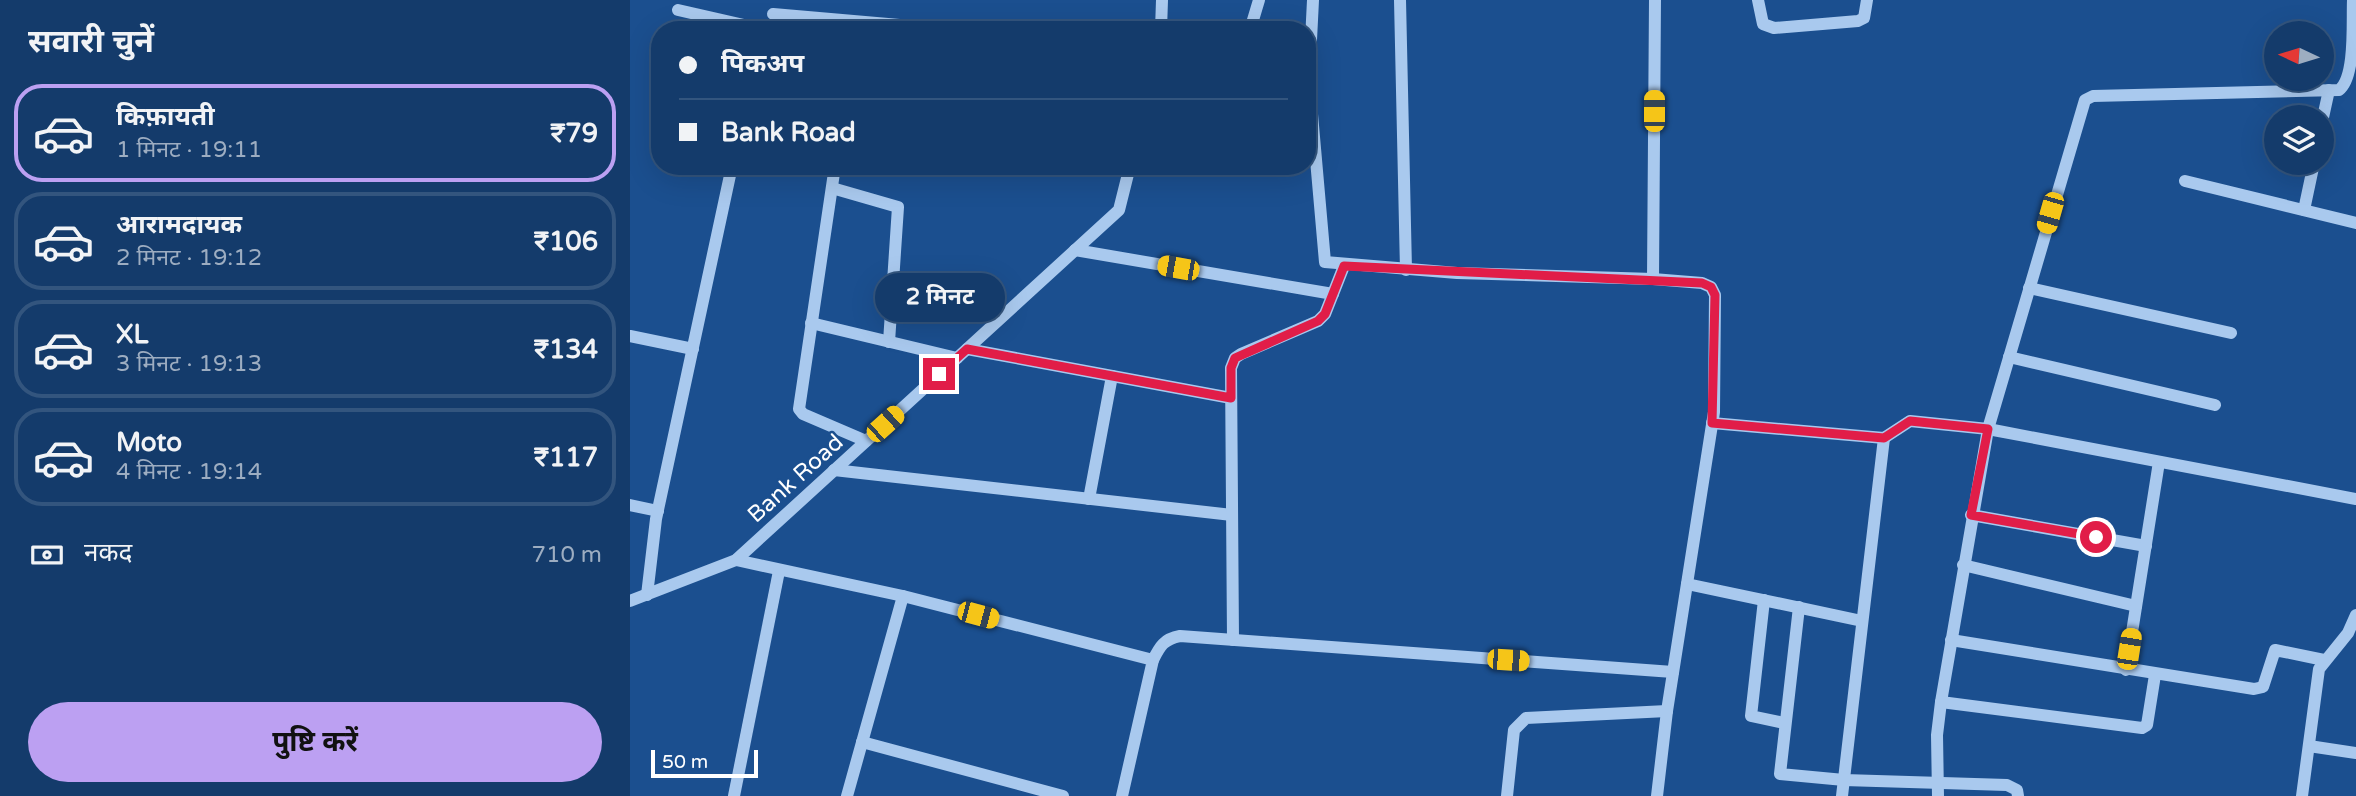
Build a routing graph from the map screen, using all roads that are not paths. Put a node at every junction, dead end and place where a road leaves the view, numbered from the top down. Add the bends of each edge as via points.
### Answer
1 (772, 0) edge
2 (1162, 0) edge
3 (1259, 0) edge
4 (1313, 0) edge
5 (1400, 0) edge
6 (1655, 0) edge
7 (1758, 0) edge
8 (1867, 0) edge
9 (2353, 0) edge
10 (678, 10) dead end
11 (773, 14) junction
12 (727, 21) edge
13 (770, 21) edge
14 (854, 21) edge
15 (1161, 21) edge
16 (1253, 21) edge
17 (1312, 21) edge
18 (2334, 90) edge
19 (2290, 91) edge
20 (1316, 174) edge
21 (730, 175) edge
22 (834, 175) edge
23 (1128, 175) edge
24 (2311, 175) edge
25 (2185, 181) dead end
26 (832, 188) junction
27 (2304, 210) junction
28 (2356, 223) edge
29 (1075, 250) junction
30 (1344, 266) junction
31 (1406, 270) junction
32 (1653, 279) junction
33 (2029, 288) junction
34 (1333, 294) junction
35 (811, 323) junction
36 (2231, 333) dead end
37 (630, 336) edge
38 (889, 342) junction
39 (693, 349) junction
40 (962, 353) junction
41 (2009, 357) junction
42 (1112, 376) junction
43 (1231, 398) junction
44 (2216, 405) dead end
45 (1712, 423) junction
46 (1988, 429) junction
47 (1884, 438) junction
48 (866, 441) junction
49 (2159, 462) junction
50 (834, 470) junction
51 (1089, 499) junction
52 (2356, 499) edge
53 (630, 505) edge
54 (658, 511) junction
55 (1232, 515) junction
56 (1971, 515) junction
57 (2146, 546) junction
58 (736, 560) junction
59 (1963, 565) junction
60 (779, 571) junction
61 (1687, 584) junction
62 (647, 595) junction
63 (903, 596) junction
64 (1764, 600) junction
65 (630, 601) edge
66 (2136, 606) junction
67 (1799, 607) junction
68 (2356, 615) edge
69 (1863, 621) junction
70 (1233, 640) junction
71 (1951, 640) junction
72 (1153, 660) junction
73 (2324, 660) junction
74 (2126, 670) junction
75 (1672, 672) junction
76 (2155, 675) junction
77 (1941, 702) junction
78 (1667, 711) junction
79 (1784, 723) junction
80 (862, 742) junction
81 (2309, 746) junction
82 (2356, 753) edge
83 (1844, 780) junction
84 (1875, 781) junction
85 (1937, 790) edge
86 (734, 796) edge
87 (847, 796) edge
88 (1063, 796) edge
89 (1122, 796) edge
90 (1507, 796) edge
91 (1657, 796) edge
92 (1842, 796) edge
93 (1877, 796) edge
94 (2018, 796) edge
95 (2302, 796) edge

1 - 11 street
2 - 15 street
3 - 16 street
4 - 17 street
5 - 31 street
6 - 32 street
7 - 8 street via 1763,24 1774,29 1858,21 1864,18
9 - 18 street via 2350,73 2345,85
10 - 12 street
11 - 13 street
11 - 14 street
19 - 33 street via 2093,96 2085,100
20 - 30 street via 1322,255 1329,265
21 - 39 street
22 - 26 street
23 - 29 street, Bank Road via 1119,210
24 - 27 street
25 - 27 street
26 - 35 street
26 - 38 street via 898,207
27 - 28 street
29 - 34 street
29 - 40 street, Bank Road
30 - 31 street
30 - 34 street
31 - 32 street
32 - 45 street via 1702,283 1715,295
33 - 36 street
33 - 41 street
34 - 43 street via 1318,321 1235,358
35 - 38 street
35 - 48 street via 799,409
37 - 39 street
38 - 40 street
39 - 54 street
40 - 42 street
40 - 48 street, Bank Road
41 - 44 street
41 - 46 street
42 - 43 street
42 - 51 street
43 - 55 street
45 - 47 street
45 - 61 street
46 - 47 street via 1910,421
46 - 49 street
46 - 56 street
47 - 69 street
48 - 50 street, Bank Road
49 - 52 street
49 - 57 street
50 - 51 street
50 - 58 street, Bank Road
51 - 55 street
53 - 54 street
54 - 62 street
55 - 70 street
56 - 57 street
56 - 59 street
57 - 66 street
58 - 60 street
58 - 62 street, Bank Road
59 - 66 street
59 - 71 street
60 - 63 street
60 - 86 street
61 - 64 street
61 - 75 street
62 - 65 street, Bank Road
63 - 72 street
63 - 80 street
64 - 67 street
64 - 79 street via 1751,716
66 - 74 street
67 - 69 street
67 - 79 street
68 - 73 street via 2348,634
69 - 83 street
70 - 72 street via 1168,638
70 - 75 street
71 - 74 street
71 - 77 street
72 - 89 street
73 - 76 street via 2275,650 2259,689
73 - 81 street
74 - 76 street
75 - 78 street
76 - 77 street via 2147,724 2142,727
77 - 85 street
78 - 90 street via 1525,718 1514,730
78 - 91 street
79 - 83 street via 1780,774
80 - 87 street
80 - 88 street
81 - 82 street
81 - 95 street
83 - 84 street
83 - 92 street
84 - 85 street
84 - 93 street
85 - 94 street via 2007,785 2017,790

